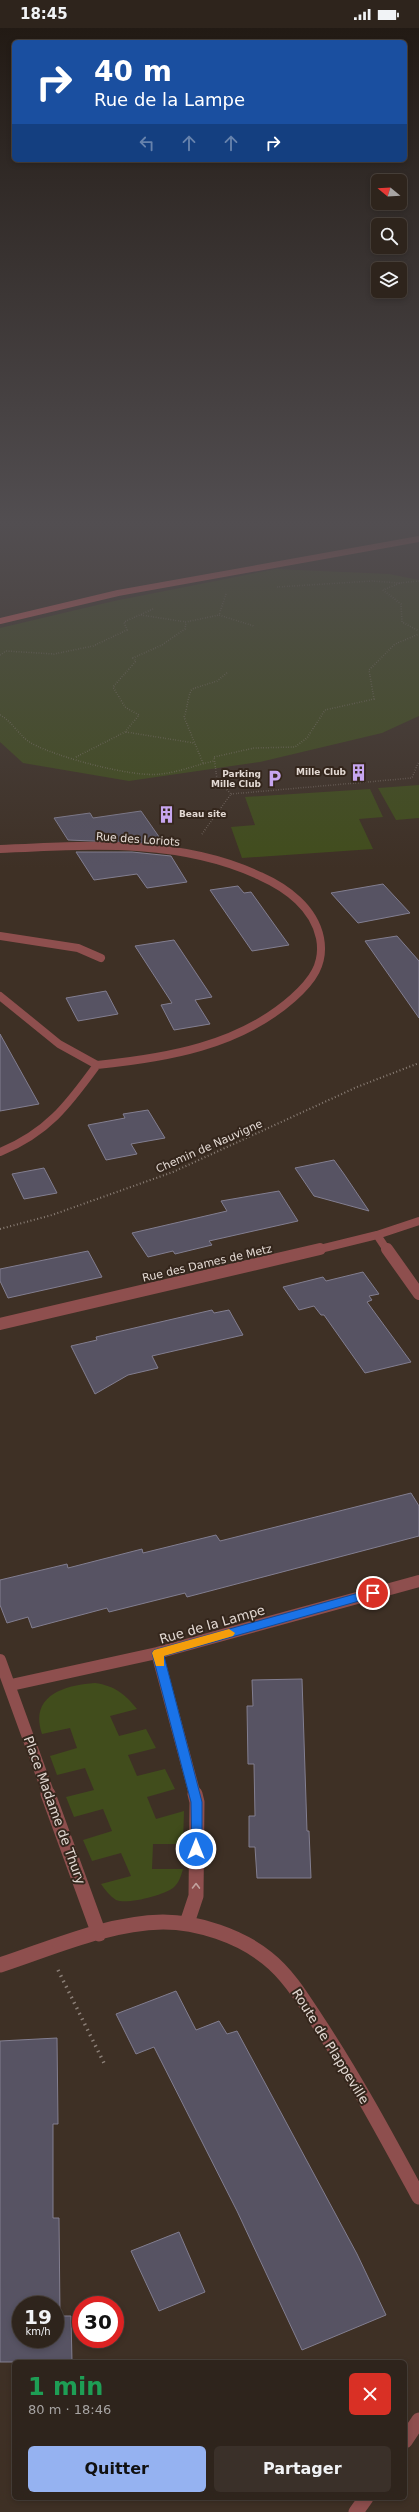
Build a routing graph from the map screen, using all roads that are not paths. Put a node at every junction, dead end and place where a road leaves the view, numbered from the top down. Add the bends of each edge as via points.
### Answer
1 (0, 849) edge
2 (0, 936) edge
3 (101, 958) dead end
4 (0, 996) edge
5 (97, 1065) junction
6 (0, 1152) edge
7 (419, 1221) edge
8 (377, 1235) junction
9 (419, 1294) edge
10 (0, 1324) edge
11 (419, 1580) edge
12 (158, 1653) junction
13 (0, 1660) edge
14 (11, 1685) junction
15 (187, 1923) junction
16 (99, 1934) junction
17 (0, 1965) edge
18 (419, 2197) edge
19 (419, 2420) edge
20 (407, 2438) edge
21 (365, 2500) edge
22 (356, 2512) edge

1 - 5 street, Rue des Loriots via 120,847 187,853 238,866 264,878 305,907 318,924 321,944 319,967 303,988 282,1008 250,1027 217,1042 142,1060
2 - 3 street via 78,948
4 - 5 street via 59,1044
5 - 6 street via 52,1123 35,1136
7 - 8 street, Rue des Dames de Metz
8 - 9 street
8 - 10 street, Rue des Dames de Metz
11 - 12 street, Rue de la Lampe
12 - 14 street, Rue de la Lampe
15 -> 12 street via 196,1896 196,1802
13 - 14 street, Place Madame de Thury
14 - 16 street, Place Madame de Thury
15 - 16 street, Route de Plappeville via 142,1924
15 - 18 street, Route de Plappeville via 223,1935 258,1951 290,1981 342,2058
16 - 17 street, Route de Plappeville
19 - 20 street
21 - 22 street

